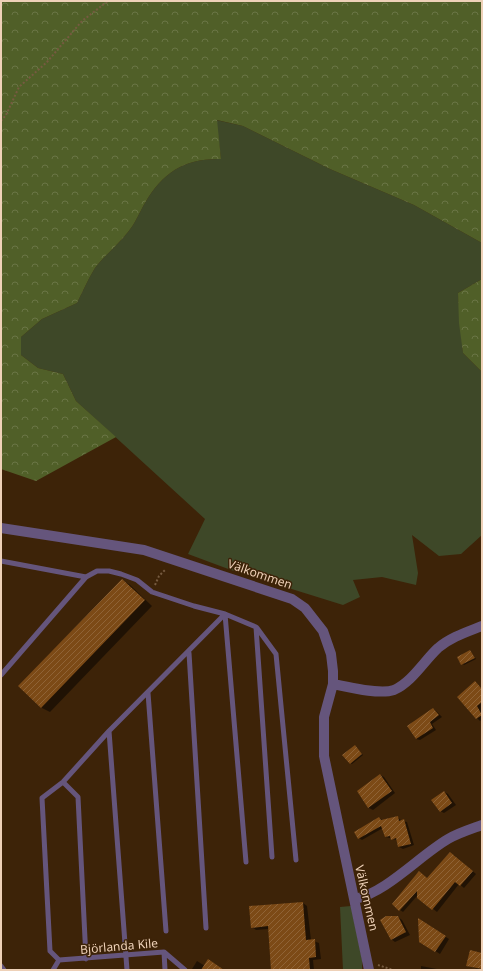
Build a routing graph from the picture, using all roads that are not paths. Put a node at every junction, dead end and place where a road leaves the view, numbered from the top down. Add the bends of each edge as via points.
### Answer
1 (1, 528) edge
2 (1, 561) edge
3 (86, 578) junction
4 (225, 614) junction
5 (482, 626) edge
6 (256, 627) junction
7 (189, 653) junction
8 (1, 675) edge
9 (333, 684) junction
10 (148, 693) junction
11 (109, 731) junction
12 (63, 782) junction
13 (482, 825) edge
14 (272, 857) dead end
15 (296, 860) dead end
16 (246, 862) dead end
17 (355, 899) junction
18 (206, 928) dead end
19 (166, 931) dead end
20 (164, 952) junction
21 (126, 954) junction
22 (86, 959) junction
23 (59, 960) junction
24 (1, 966) edge
25 (368, 966) edge
26 (4, 970) edge
27 (53, 970) edge
28 (128, 970) edge
29 (165, 970) edge
30 (185, 970) edge

1 - 9 street, Välkommen via 144,550 292,599 305,608 323,631 331,654
2 - 3 lane
3 - 4 lane via 97,571 109,571 137,580 152,592
3 - 8 lane
4 - 6 lane
4 - 7 lane
4 - 16 lane
5 - 9 street via 449,640 438,648 406,682 394,690 385,692
6 - 14 lane
6 - 15 lane via 276,654
7 - 10 lane
7 - 18 lane
9 - 17 street, Välkommen via 324,717 324,756
10 - 11 lane
10 - 19 lane
11 - 12 lane
11 - 21 lane
12 - 22 lane via 78,797
12 - 23 lane via 42,798 50,951
13 - 17 street via 448,839 394,879
17 - 25 street, Välkommen
20 - 21 lane, Björlanda Kile
20 - 29 lane
20 - 30 lane, Björlanda Kile
21 - 22 lane, Björlanda Kile
21 - 28 lane
22 - 23 lane, Björlanda Kile
23 - 27 lane
24 - 26 lane

